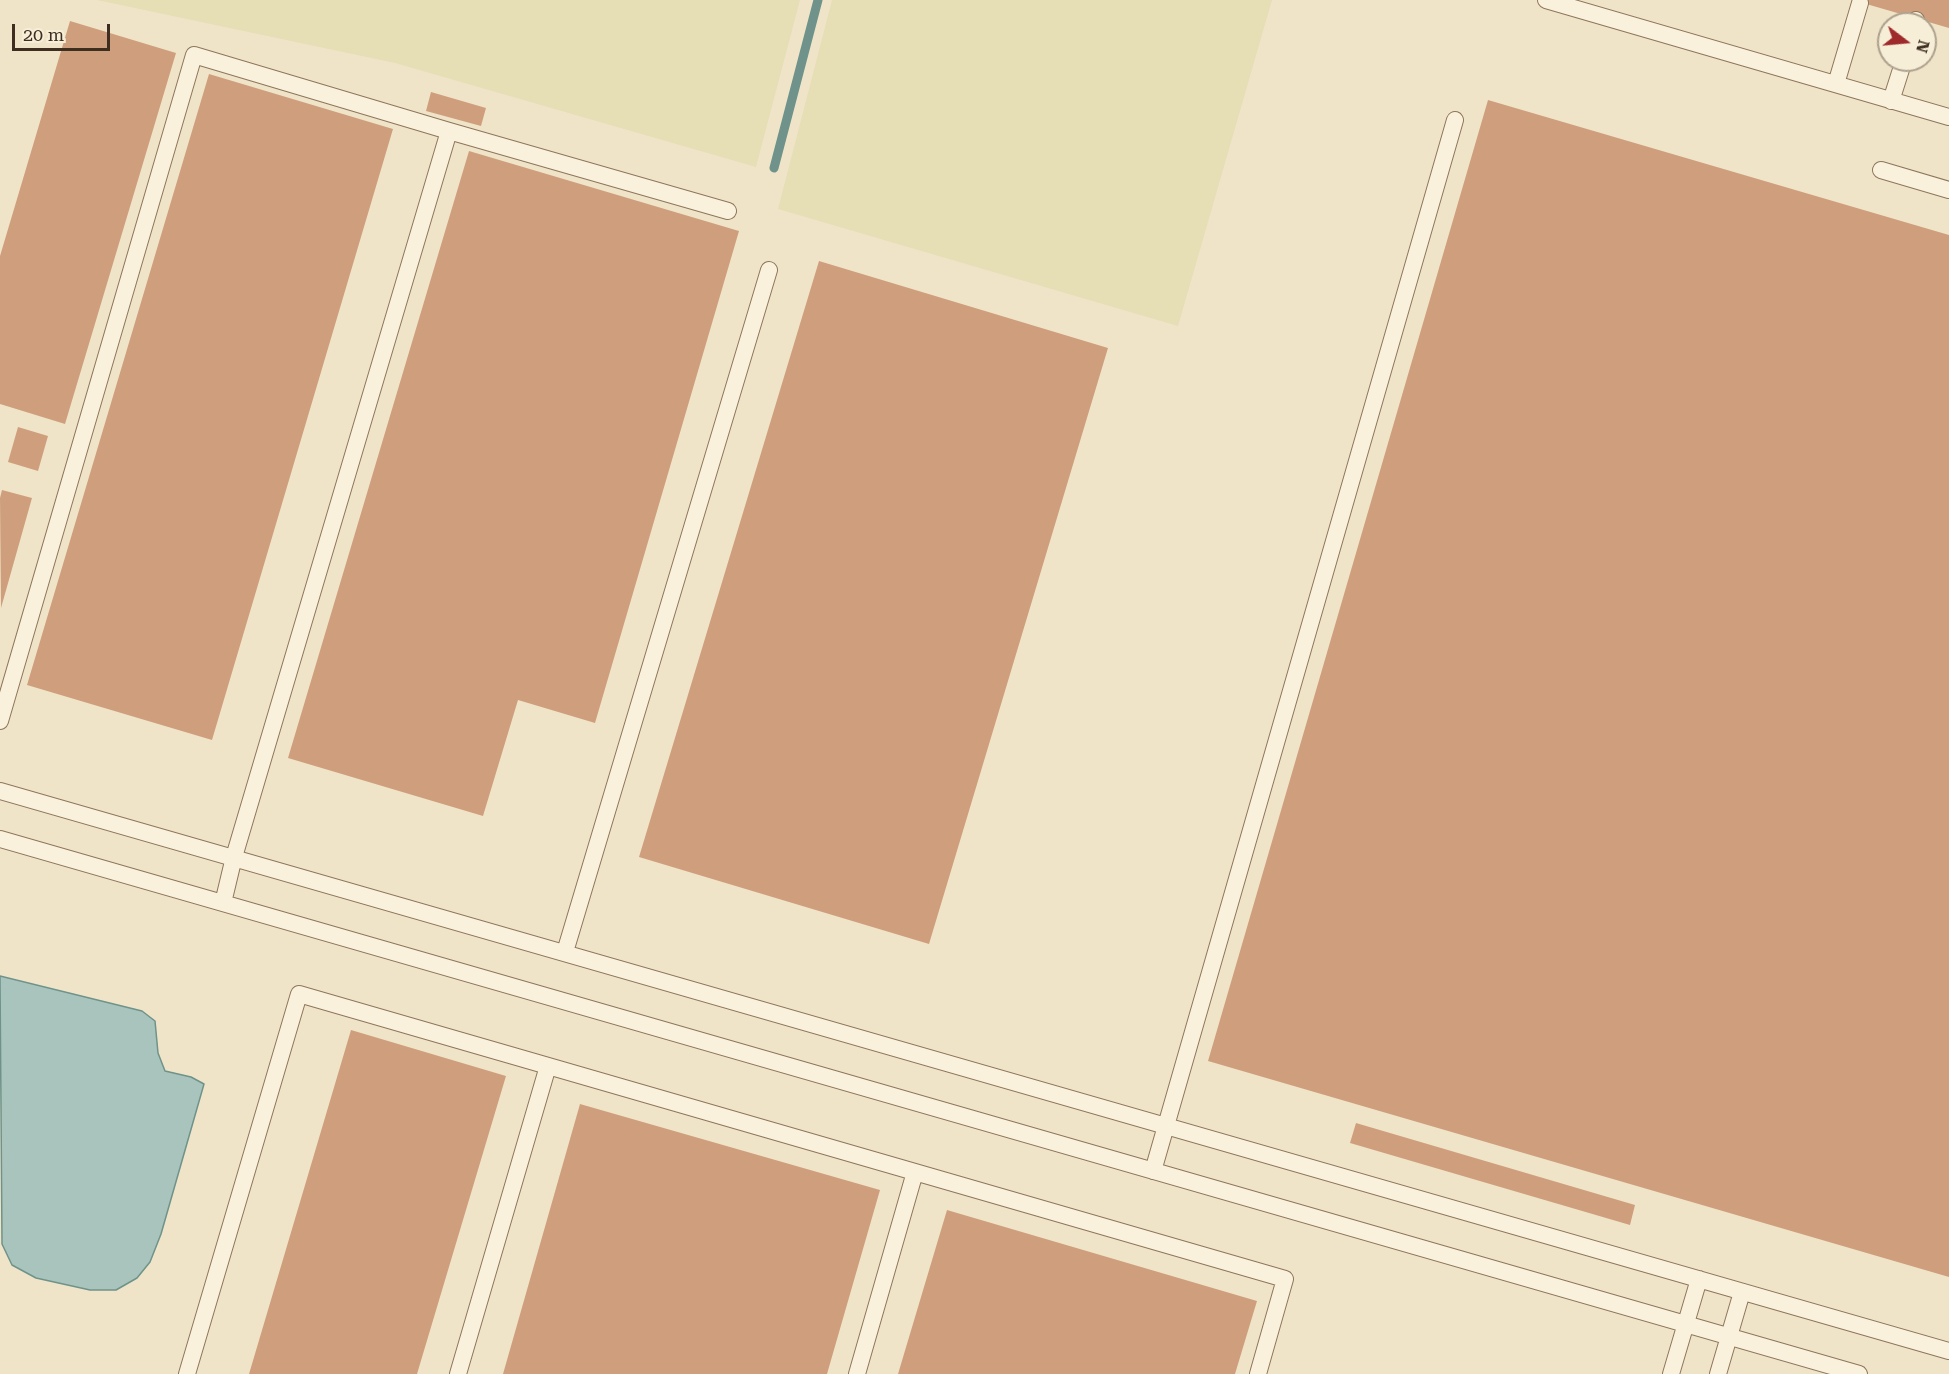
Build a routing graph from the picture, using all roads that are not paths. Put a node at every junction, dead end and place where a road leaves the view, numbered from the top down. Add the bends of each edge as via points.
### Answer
1 (1546, 0) edge
2 (1860, 3) dead end
3 (1900, 72) edge
4 (1836, 84) junction
5 (1891, 100) junction
6 (1949, 117) edge
7 (1455, 120) dead end
8 (449, 131) junction
9 (1881, 170) dead end
10 (1949, 190) edge
11 (728, 211) dead end
12 (769, 270) dead end
13 (0, 721) edge
14 (0, 791) edge
15 (0, 839) edge
16 (234, 857) junction
17 (223, 903) junction
18 (565, 952) junction
19 (548, 1066) junction
20 (1166, 1126) junction
21 (1153, 1171) junction
22 (915, 1172) junction
23 (1699, 1279) junction
24 (1742, 1292) junction
25 (1686, 1324) junction
26 (1729, 1337) junction
27 (1949, 1351) edge
28 (187, 1374) edge
29 (458, 1374) edge
30 (857, 1374) edge
31 (1258, 1374) edge
32 (1671, 1374) edge
33 (1718, 1374) edge
34 (1859, 1374) edge

1 - 4 lane
2 - 4 lane
3 - 5 lane
4 - 5 lane
5 - 6 lane
7 - 20 lane
8 - 11 lane
8 - 13 lane via 194,55
8 - 16 lane
9 - 10 lane
12 - 18 lane
14 - 16 lane
15 - 17 lane
16 - 17 lane
16 - 18 lane
17 - 21 lane
18 - 20 lane
19 - 22 lane
19 - 28 lane via 299,994
19 - 29 lane
20 - 21 lane
20 - 23 lane
21 - 25 lane
22 - 30 lane
22 - 31 lane via 1286,1280
23 - 24 lane
23 - 25 lane
24 - 26 lane
24 - 27 lane
25 - 26 lane
25 - 32 lane
26 - 33 lane
26 - 34 lane

